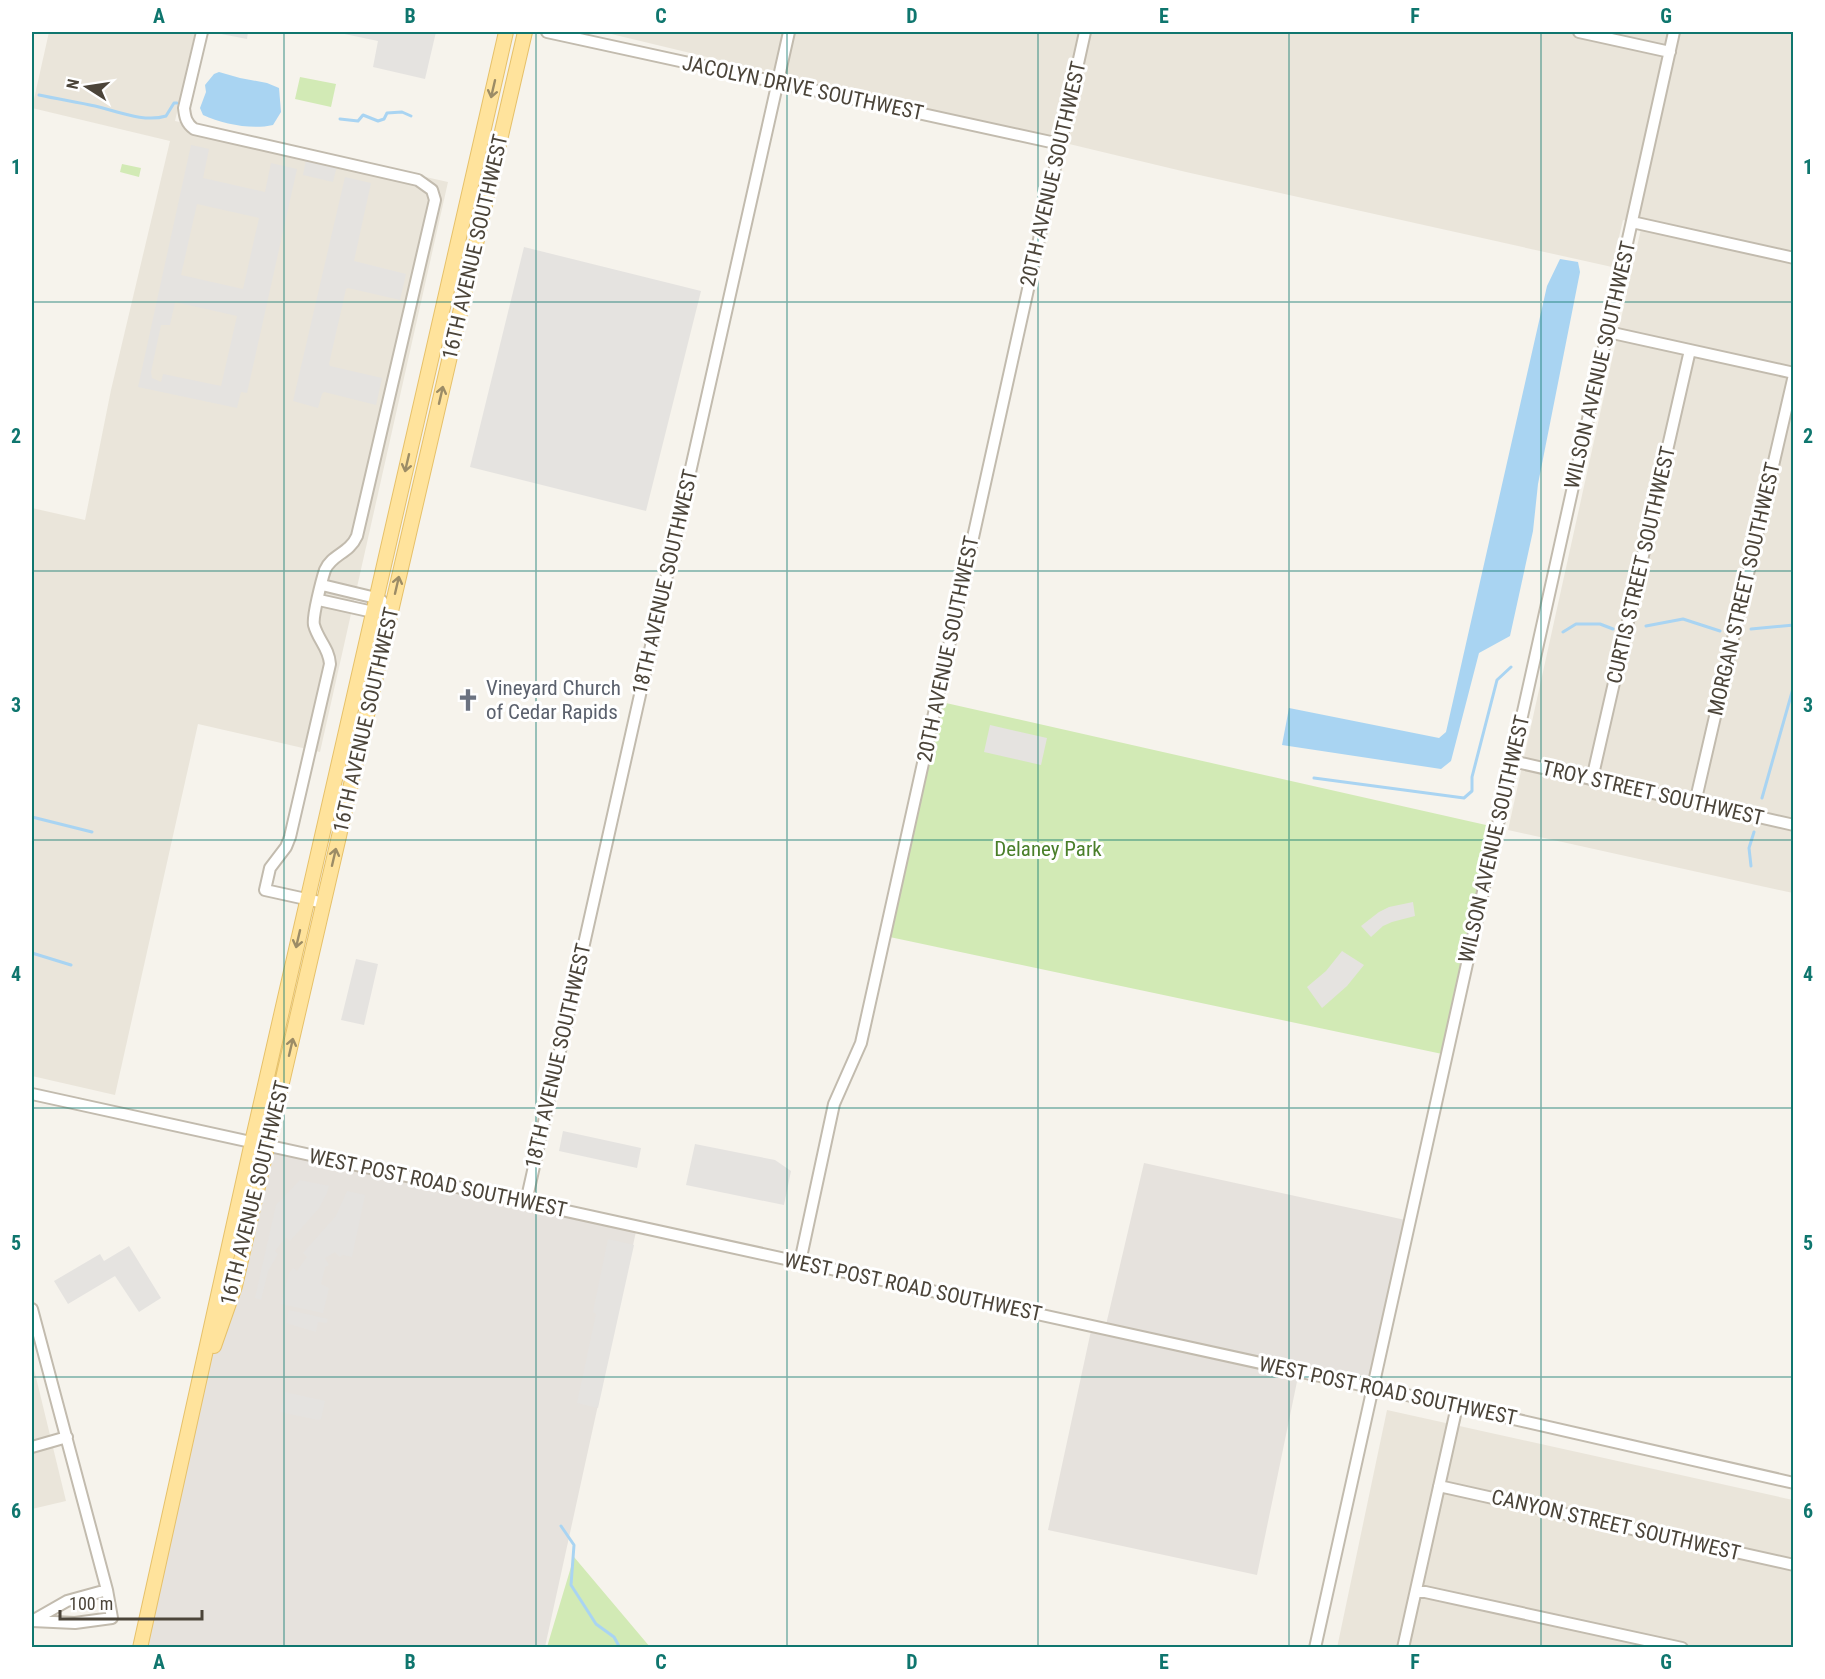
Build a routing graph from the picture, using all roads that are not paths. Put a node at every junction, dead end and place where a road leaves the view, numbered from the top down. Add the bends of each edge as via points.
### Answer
1 (202, 32) edge
2 (506, 32) edge
3 (525, 32) edge
4 (547, 32) edge
5 (789, 32) edge
6 (1085, 32) edge
7 (1579, 32) edge
8 (1674, 32) edge
9 (1670, 52) junction
10 (778, 82) junction
11 (1060, 144) junction
12 (1632, 222) junction
13 (1794, 258) edge
14 (1608, 332) junction
15 (1690, 350) junction
16 (1794, 374) edge
17 (322, 585) junction
18 (376, 598) junction
19 (319, 600) junction
20 (392, 608) junction
21 (373, 612) junction
22 (1512, 761) junction
23 (1592, 779) junction
24 (1695, 803) junction
25 (1794, 825) edge
26 (307, 899) junction
27 (324, 903) junction
28 (32, 1094) edge
29 (252, 1142) junction
30 (268, 1145) junction
31 (525, 1202) junction
32 (800, 1262) junction
33 (32, 1310) edge
34 (1372, 1387) junction
35 (193, 1405) junction
36 (1457, 1406) junction
37 (67, 1437) junction
38 (32, 1447) edge
39 (1794, 1483) edge
40 (1439, 1486) junction
41 (1794, 1565) edge
42 (107, 1590) junction
43 (1416, 1590) junction
44 (32, 1621) edge
45 (140, 1647) edge
46 (1315, 1647) edge
47 (1403, 1647) edge
48 (1682, 1647) edge

1 - 17 street via 184,108 188,125 418,180 432,190 435,200 357,536 353,545 333,559
2 -> 18 main road, 16TH AVENUE SOUTHWEST
20 -> 3 main road, 16TH AVENUE SOUTHWEST
4 - 10 street, JACOLYN DRIVE SOUTHWEST
5 - 10 street, 18TH AVENUE SOUTHWEST
6 - 11 street, 20TH AVENUE SOUTHWEST
7 - 9 street
8 - 9 street, WILSON AVENUE SOUTHWEST
9 - 12 street, WILSON AVENUE SOUTHWEST
10 - 11 street, JACOLYN DRIVE SOUTHWEST
10 - 31 street, 18TH AVENUE SOUTHWEST
11 - 32 street, 20TH AVENUE SOUTHWEST via 861,1043 834,1104
12 - 13 street
12 - 14 street, WILSON AVENUE SOUTHWEST
14 - 15 street
14 - 22 street, WILSON AVENUE SOUTHWEST
15 - 16 street
15 - 23 street, CURTIS STREET SOUTHWEST
16 - 24 street, MORGAN STREET SOUTHWEST
17 - 18 street
17 - 19 street
18 - 20 street
18 - 21 main road, 16TH AVENUE SOUTHWEST
19 - 21 street
19 - 26 street via 314,623 330,654 330,664 290,837 270,868 265,890
20 - 21 street
27 -> 20 main road, 16TH AVENUE SOUTHWEST
21 - 26 main road, 16TH AVENUE SOUTHWEST
22 - 23 street, TROY STREET SOUTHWEST
22 - 34 street, WILSON AVENUE SOUTHWEST
23 - 24 street, TROY STREET SOUTHWEST
24 - 25 street, TROY STREET SOUTHWEST
26 - 27 street
26 -> 29 main road, 16TH AVENUE SOUTHWEST
30 -> 27 main road, 16TH AVENUE SOUTHWEST
28 - 29 street, WEST POST ROAD SOUTHWEST
29 - 30 street, WEST POST ROAD SOUTHWEST
29 - 35 main road, 16TH AVENUE SOUTHWEST
30 - 31 street, WEST POST ROAD SOUTHWEST
30 - 35 main road, 16TH AVENUE SOUTHWEST via 235,1286
31 - 32 street, WEST POST ROAD SOUTHWEST
32 - 34 street, WEST POST ROAD SOUTHWEST
33 - 37 street
34 - 36 street, WEST POST ROAD SOUTHWEST
34 - 46 street, WILSON AVENUE SOUTHWEST
35 - 45 main road, 16TH AVENUE SOUTHWEST
36 - 39 street, WEST POST ROAD SOUTHWEST
36 - 40 street
37 - 38 street
37 - 42 street
40 - 41 street, CANYON STREET SOUTHWEST
40 - 43 street
42 - 44 street via 67,1601
42 - 44 street via 112,1618 75,1623
43 - 47 street
43 - 48 street

